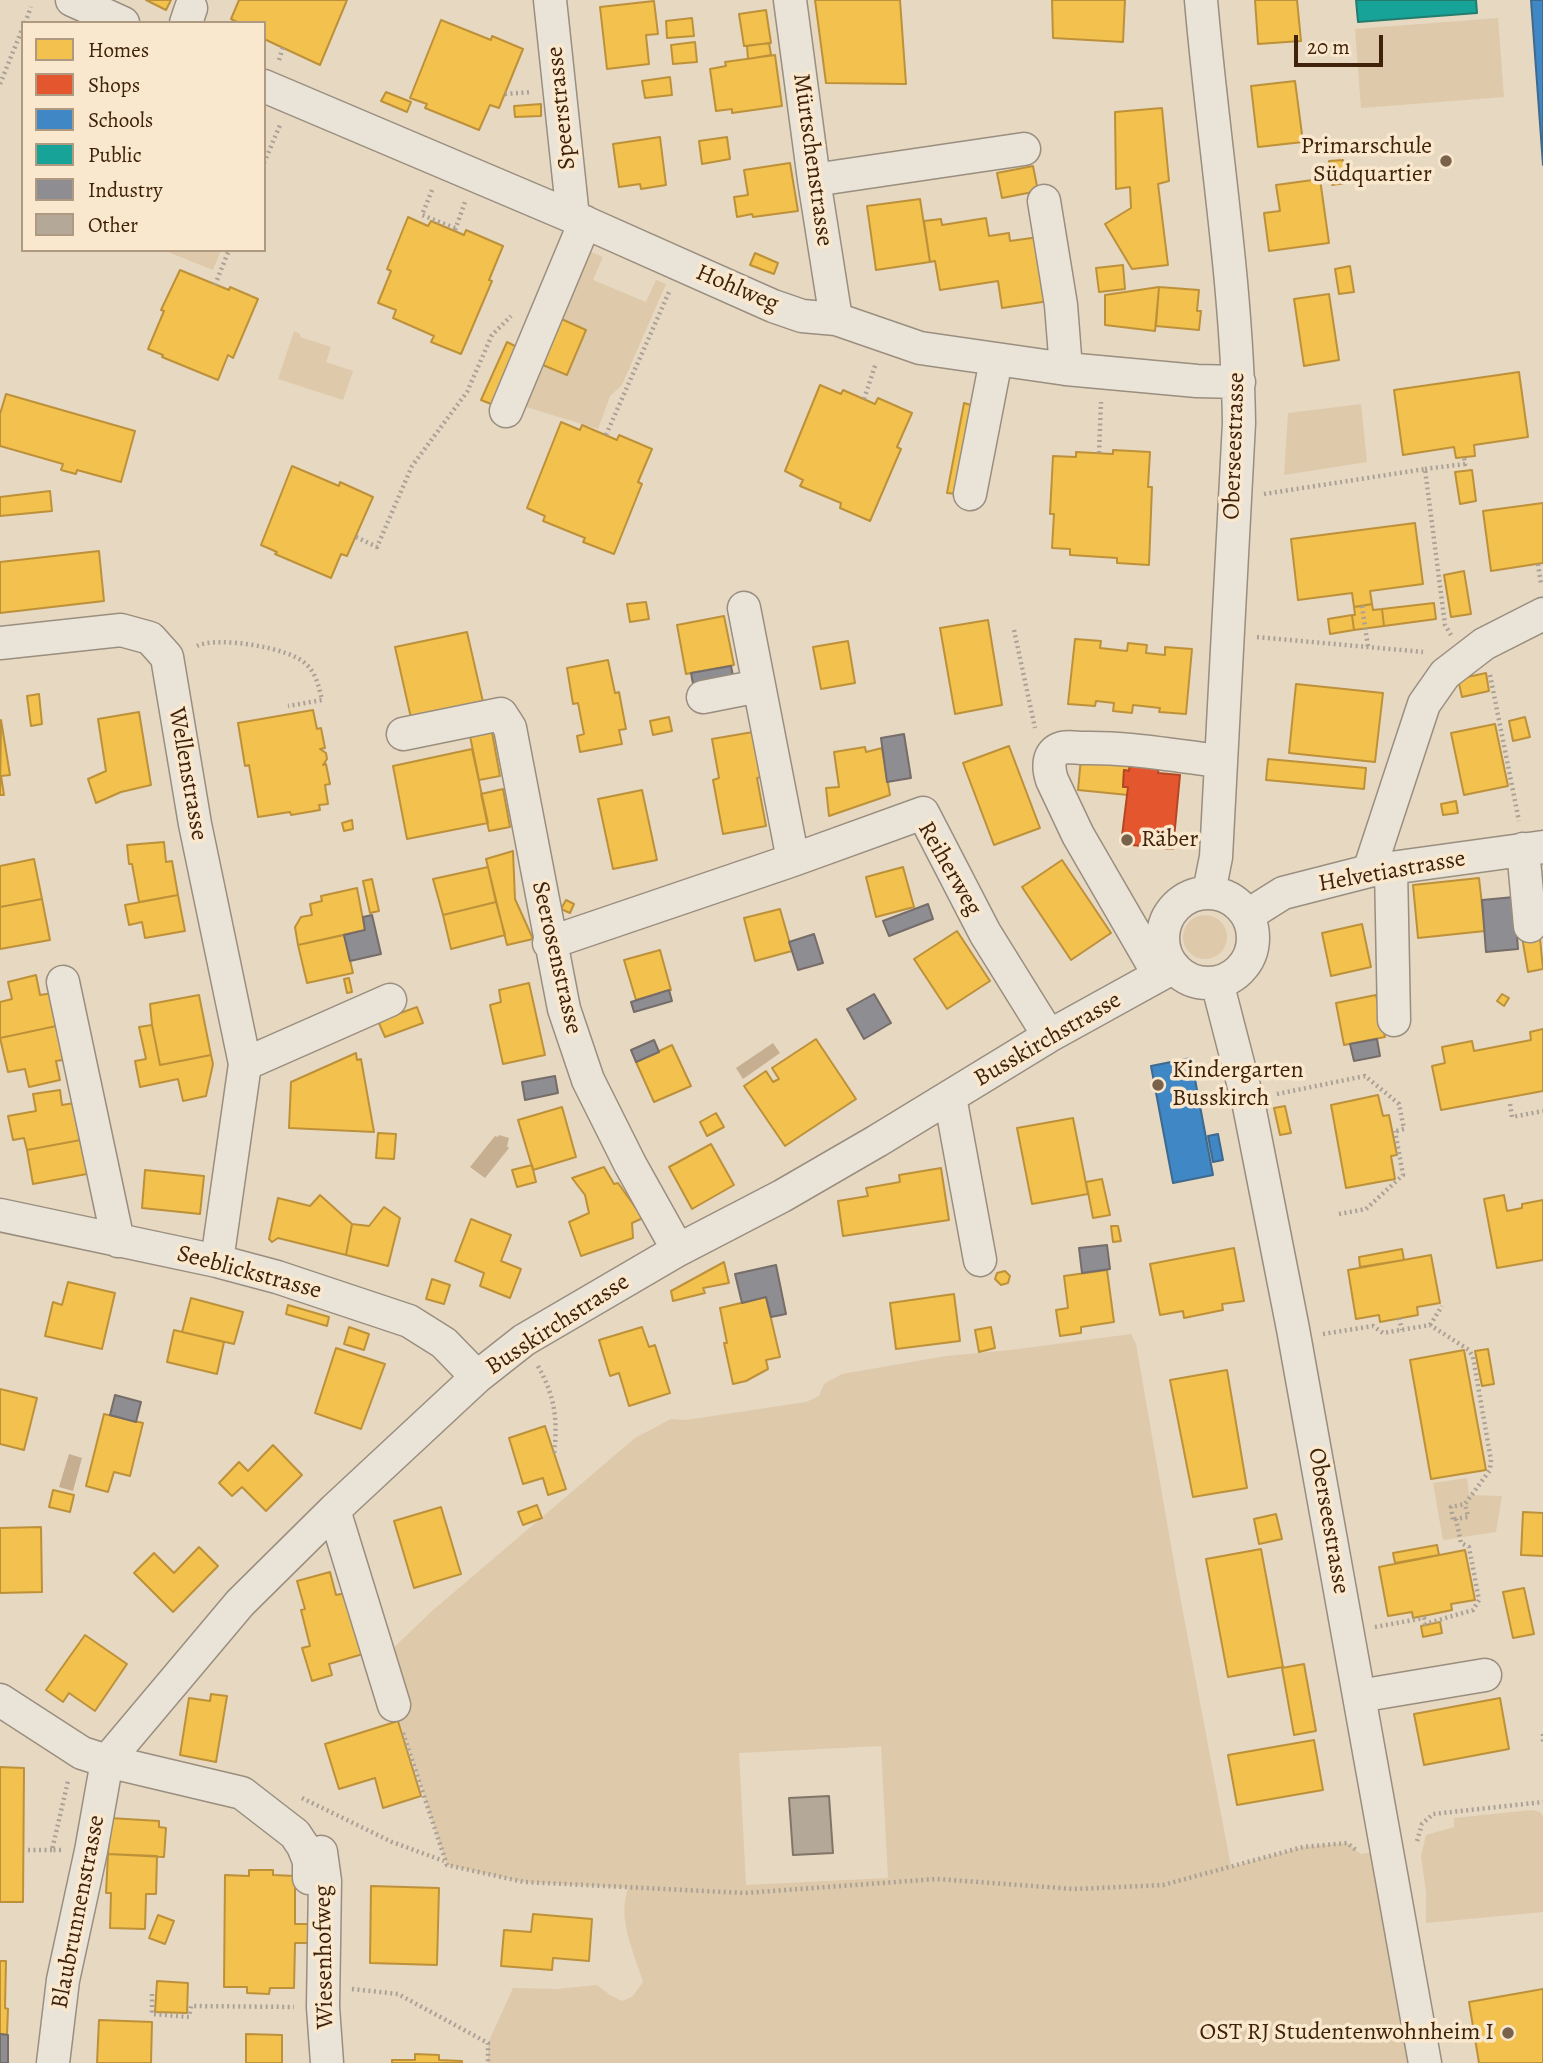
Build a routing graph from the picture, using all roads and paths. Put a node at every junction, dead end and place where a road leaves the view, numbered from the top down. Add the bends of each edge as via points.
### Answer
1 (72, 0) edge
2 (550, 0) edge
3 (790, 0) edge
4 (1202, 0) edge
5 (31, 7) dead end
6 (26, 21) edge
7 (119, 21) edge
8 (21, 32) edge
9 (0, 84) edge
10 (277, 92) edge
11 (1024, 149) dead end
12 (266, 152) edge
13 (436, 180) dead end
14 (814, 180) junction
15 (469, 193) dead end
16 (1044, 201) dead end
17 (579, 220) junction
18 (228, 252) edge
19 (680, 265) junction
20 (215, 285) dead end
21 (518, 309) dead end
22 (836, 319) junction
23 (885, 337) junction
24 (996, 360) junction
25 (1066, 369) junction
26 (1101, 372) junction
27 (1239, 382) junction
28 (864, 399) dead end
29 (506, 411) dead end
30 (606, 435) dead end
31 (1099, 453) dead end
32 (1464, 457) dead end
33 (1425, 469) junction
34 (970, 494) dead end
35 (1256, 495) dead end
36 (356, 537) dead end
37 (1538, 564) dead end
38 (1542, 600) edge
39 (1362, 606) dead end
40 (744, 608) dead end
41 (1014, 630) dead end
42 (1227, 635) junction
43 (0, 643) edge
44 (1469, 643) junction
45 (1368, 647) junction
46 (198, 653) dead end
47 (1429, 653) dead end
48 (759, 686) junction
49 (703, 696) dead end
50 (288, 706) dead end
51 (403, 734) dead end
52 (1050, 760) junction
53 (1220, 761) junction
54 (1528, 840) edge
55 (793, 860) junction
56 (1380, 870) junction
57 (1209, 892) junction
58 (1248, 915) junction
59 (1530, 926) dead end
60 (550, 943) junction
61 (1166, 971) junction
62 (63, 982) dead end
63 (1217, 982) junction
64 (390, 999) dead end
65 (1394, 1020) dead end
66 (1049, 1036) junction
67 (245, 1064) junction
68 (1270, 1096) dead end
69 (950, 1097) junction
70 (1510, 1104) dead end
71 (1543, 1111) edge
72 (1339, 1214) dead end
73 (0, 1215) edge
74 (118, 1241) junction
75 (678, 1250) junction
76 (980, 1260) dead end
77 (217, 1261) junction
78 (1442, 1306) dead end
79 (1399, 1318) dead end
80 (1430, 1325) junction
81 (1402, 1330) junction
82 (1315, 1335) dead end
83 (524, 1340) junction
84 (477, 1377) junction
85 (1482, 1406) junction
86 (1475, 1408) dead end
87 (554, 1454) dead end
88 (1465, 1504) junction
89 (334, 1510) junction
90 (1456, 1520) junction
91 (1433, 1614) dead end
92 (1435, 1621) junction
93 (1369, 1628) dead end
94 (1485, 1675) dead end
95 (1359, 1696) junction
96 (0, 1700) edge
97 (394, 1705) joint
98 (1543, 1734) edge
99 (1543, 1744) edge
100 (107, 1761) junction
101 (58, 1773) dead end
102 (1543, 1802) edge
103 (1416, 1845) dead end
104 (28, 1850) dead end
105 (52, 1850) junction
106 (91, 1851) junction
107 (1361, 1854) dead end
108 (323, 1986) junction
109 (152, 1994) dead end
110 (275, 2007) dead end
111 (54, 2063) edge
112 (327, 2063) edge
113 (488, 2063) edge
114 (1425, 2063) edge

1 - 7 street
2 - 17 street, Speerstrasse
3 - 14 street, Mürtschenstrasse
4 - 27 street, Oberseestrasse
5 - 6 path
8 - 9 path
10 - 12 path
10 - 17 street, Hohlweg
11 - 14 street
13 - 15 path via 422,215 455,230
14 - 22 street, Mürtschenstrasse
16 - 25 street
17 - 19 street, Hohlweg
17 - 29 street
18 - 20 path
19 - 22 street, Hohlweg via 803,316
19 - 30 path
21 - 36 path via 492,335 467,392 412,466 377,547
22 - 23 street, Hohlweg
23 - 24 street, Hohlweg via 920,348
23 - 28 path
24 - 25 street, Hohlweg
24 - 34 street
25 - 26 street, Hohlweg
26 - 27 street, Hohlweg
26 - 31 path
27 - 42 street, Oberseestrasse
32 - 33 path via 1465,464
33 - 35 path
33 - 44 path via 1445,625
37 - 38 path
38 - 44 street
39 - 45 path
40 - 48 street
41 - 52 path via 1039,745
42 - 45 path
42 - 53 street, Oberseestrasse
43 - 67 street, Wellenstrasse via 121,630 150,638 167,657 195,824
44 - 54 path
44 - 56 street via 1424,704
45 - 47 path
46 - 50 path via 196,644 221,643 293,654 316,678 322,701
48 - 49 street
48 - 55 street
51 - 60 street, Seerosenstrasse via 501,714 510,728
52 - 53 street via 1062,748 1106,747
52 - 61 street via 1052,780 1078,835
53 - 57 street, Oberseestrasse via 1216,857
54 - 56 street, Helvetiastrasse
54 - 59 street
55 - 60 street, Reiherweg
55 - 66 street, Reiherweg via 923,813 985,933
56 - 58 street, Helvetiastrasse via 1283,893
56 - 65 street
57 - 58 street via 1238,903
57 - 61 street via 1194,894 1171,912 1163,940
58 - 63 street via 1253,929 1249,959 1240,971
60 - 75 street, Seerosenstrasse via 564,1009 588,1080
61 - 63 street via 1198,982
61 - 66 street, Busskirchstrasse
62 - 74 street
63 - 95 street, Oberseestrasse via 1257,1143
64 - 67 street
66 - 69 street, Busskirchstrasse
67 - 77 street, Wellenstrasse
68 - 72 path via 1364,1076 1399,1104 1404,1129 1394,1132 1403,1175 1366,1209
69 - 75 street, Busskirchstrasse via 782,1196
69 - 76 street
70 - 71 path via 1512,1117
73 - 74 street, Seeblickstrasse
74 - 77 street, Seeblickstrasse
75 - 83 street, Busskirchstrasse
77 - 84 street, Seeblickstrasse via 409,1321 444,1343
78 - 80 path
79 - 81 path
80 - 81 path
80 - 85 path via 1469,1350
81 - 82 path via 1383,1334 1373,1326
83 - 84 street, Busskirchstrasse
83 - 87 path via 555,1409
84 - 89 street, Busskirchstrasse
85 - 86 path
85 - 88 path via 1490,1470
88 - 90 path via 1468,1517
88 - 90 path via 1451,1507
89 - 97 street
89 - 100 street, Busskirchstrasse via 240,1603
90 - 92 path via 1461,1543 1469,1548 1479,1600 1473,1611
91 - 92 path
92 - 93 path via 1424,1623 1424,1618
94 - 95 street
95 - 114 street, Oberseestrasse
96 - 100 street via 62,1742
97 - 107 path via 447,1865 524,1882 745,1893 937,1880 1074,1889 1163,1885 1303,1847 1347,1843
98 - 99 path
100 - 106 street, Blaubrunnenstrasse
100 - 108 street, Wiesenhofweg via 242,1793 295,1834 325,1881
101 - 105 path via 68,1781
102 - 103 path via 1433,1814 1422,1824
104 - 105 path
105 - 106 path
106 - 111 street, Blaubrunnenstrasse via 64,1980
108 - 112 street, Wiesenhofweg
108 - 113 path via 398,1994 488,2043
109 - 110 path via 152,2014 189,2017 191,2006

